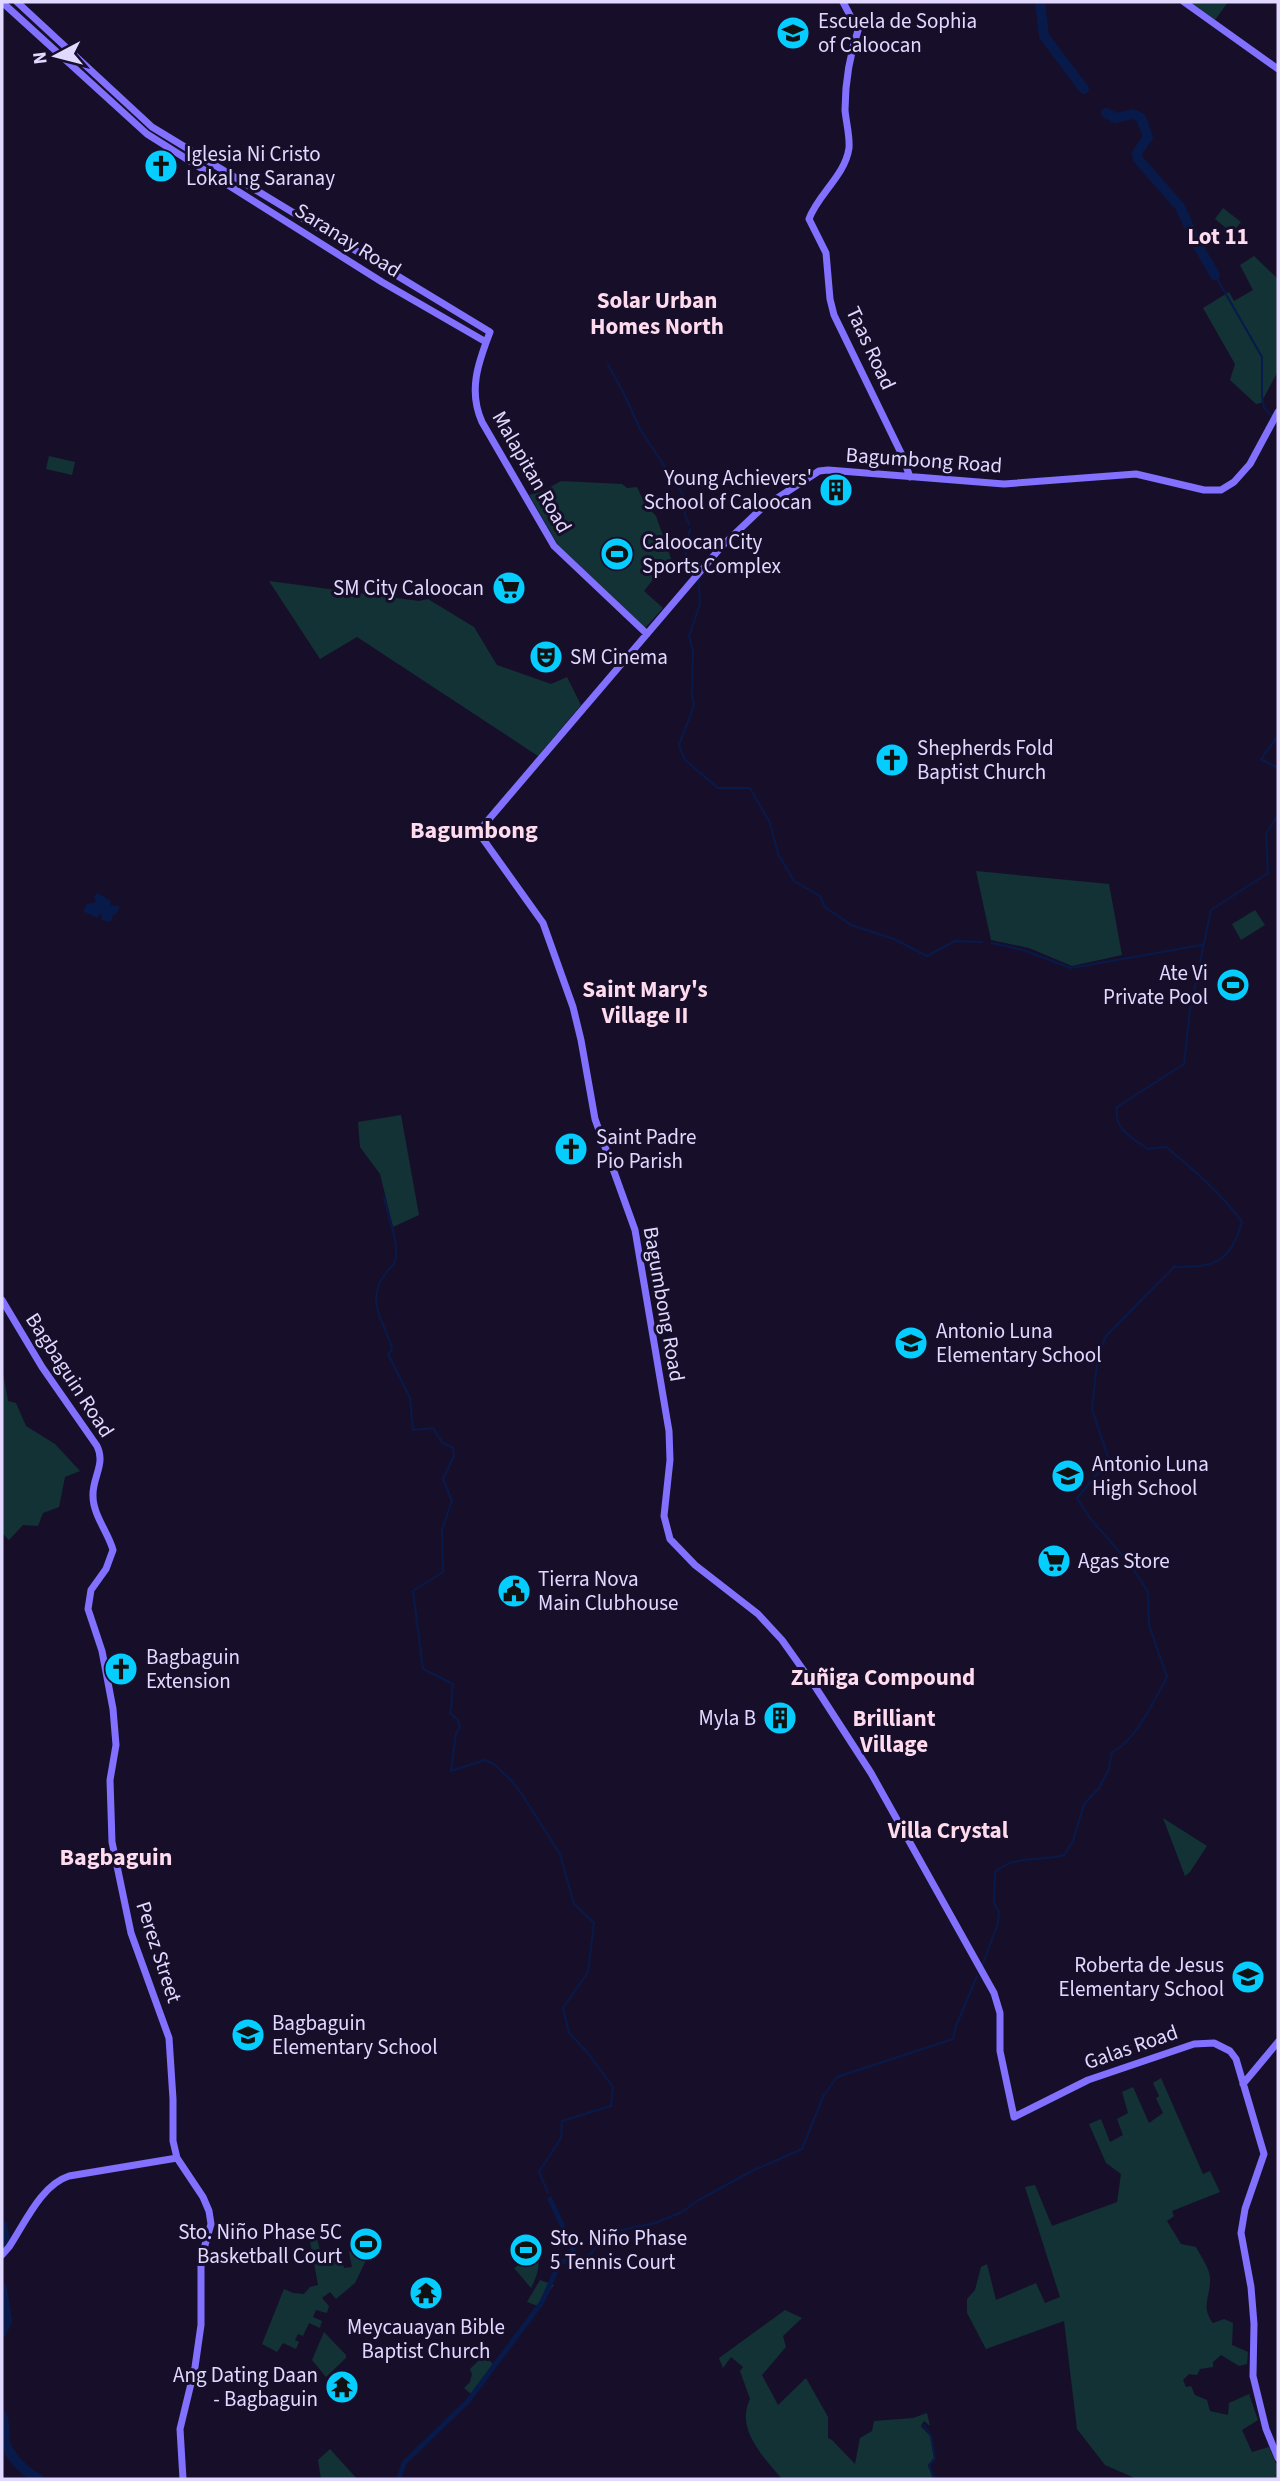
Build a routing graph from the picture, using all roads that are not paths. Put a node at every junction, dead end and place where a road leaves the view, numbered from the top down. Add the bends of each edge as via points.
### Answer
1 (2, 2) edge
2 (17, 2) edge
3 (843, 2) edge
4 (1184, 2) edge
5 (1278, 69) edge
6 (490, 332) joint
7 (486, 342) junction
8 (1278, 412) edge
9 (910, 477) junction
10 (647, 634) junction
11 (2, 1300) edge
12 (113, 1709) joint
13 (1278, 2042) edge
14 (1243, 2084) junction
15 (1014, 2117) joint
16 (177, 2158) junction
17 (2, 2255) edge
18 (1278, 2458) edge
19 (183, 2479) edge

1 - 7 street, Saranay Road via 147,134
2 - 6 street, Saranay Road via 152,127
3 - 9 street, Taas Road via 853,21 860,24 847,73 849,146 843,166 808,219 825,253 834,315
4 - 5 street
6 - 7 street, Malapitan Road
7 - 10 street, Malapitan Road via 474,401 482,422 554,547
8 - 9 street, Bagumbong Road via 1250,464 1221,490 1136,474 1004,484
9 - 10 street, Bagumbong Road via 819,471 762,508 722,546
10 - 15 street, Bagumbong Road via 478,832 543,923 575,1015 595,1119 635,1230 669,1431 664,1507 668,1534 678,1549 771,1628 871,1773 994,1993
11 - 12 street, Bagbaguin Road via 100,1452 93,1496 113,1550 91,1590 88,1609
12 - 16 street, Perez Street via 112,1842 131,1933 169,2038
13 - 14 street
14 - 15 street, Galas Road via 1230,2052 1214,2043 1194,2043 1088,2080
14 - 18 street via 1264,2158 1241,2222 1254,2324 1253,2376
16 - 17 street via 58,2180
16 - 19 street via 203,2196 211,2224 201,2259 201,2325 180,2429

